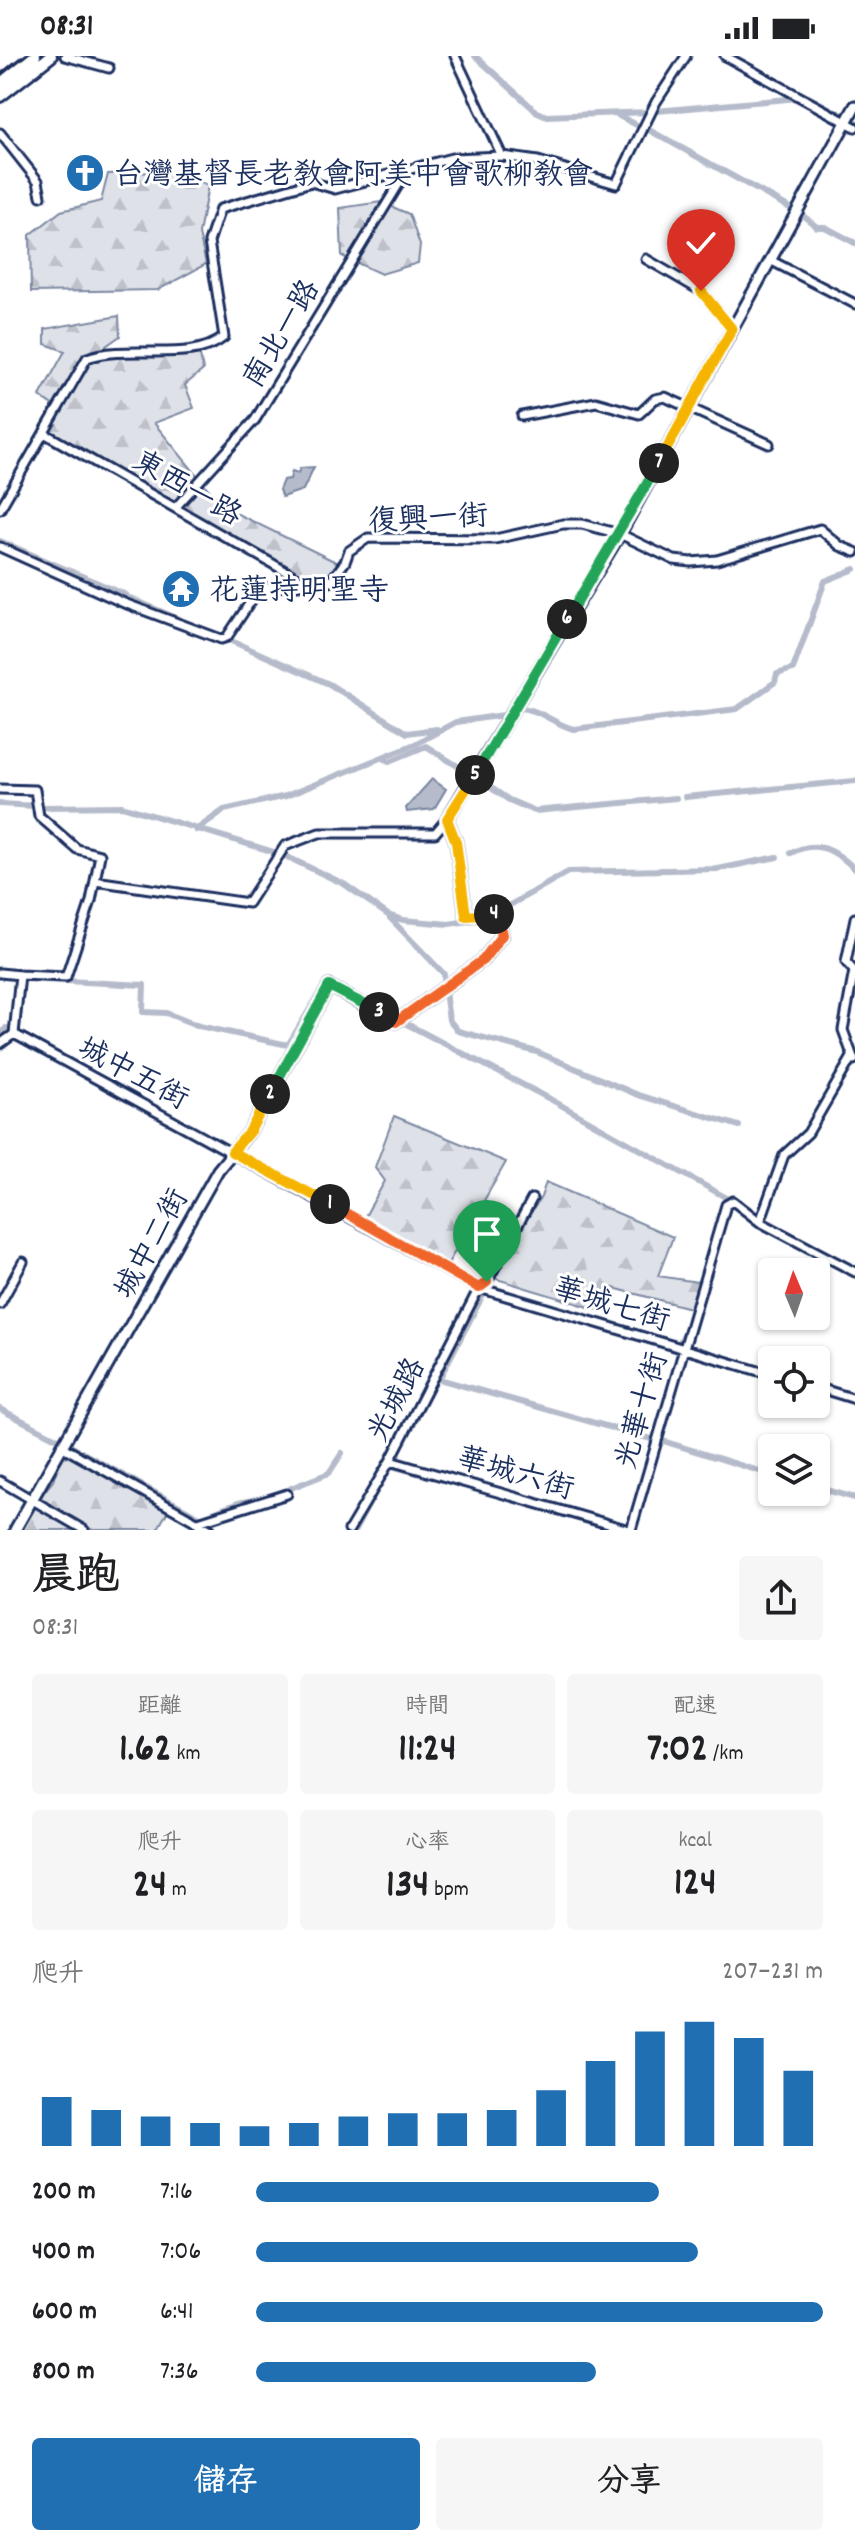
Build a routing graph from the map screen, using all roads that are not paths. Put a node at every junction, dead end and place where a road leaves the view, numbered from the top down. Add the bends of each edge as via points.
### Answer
1 (35, 56) edge
2 (51, 56) edge
3 (65, 56) edge
4 (455, 56) edge
5 (686, 56) edge
6 (725, 56) edge
7 (109, 68) dead end
8 (0, 84) edge
9 (0, 96) edge
10 (855, 106) edge
11 (851, 124) edge
12 (0, 133) edge
13 (502, 156) junction
14 (408, 169) junction
15 (41, 196) dead end
16 (646, 259) dead end
17 (770, 260) junction
18 (855, 304) edge
19 (732, 329) junction
20 (690, 406) junction
21 (522, 416) dead end
22 (44, 433) junction
23 (769, 444) dead end
24 (175, 508) junction
25 (0, 509) edge
26 (620, 534) junction
27 (0, 547) edge
28 (855, 552) edge
29 (308, 584) junction
30 (0, 789) edge
31 (447, 819) junction
32 (95, 881) junction
33 (855, 918) edge
34 (0, 973) edge
35 (20, 975) junction
36 (14, 1034) junction
37 (0, 1044) edge
38 (854, 1060) edge
39 (232, 1152) junction
40 (532, 1199) dead end
41 (760, 1222) junction
42 (23, 1262) dead end
43 (855, 1272) edge
44 (479, 1288) junction
45 (0, 1304) edge
46 (683, 1349) junction
47 (758, 1371) edge
48 (830, 1391) edge
49 (855, 1399) edge
50 (61, 1446) junction
51 (390, 1461) junction
52 (0, 1481) edge
53 (287, 1494) dead end
54 (32, 1498) junction
55 (198, 1523) junction
56 (15, 1530) edge
57 (84, 1530) edge
58 (211, 1530) edge
59 (349, 1530) edge
60 (630, 1530) edge

1 - 8 main road
2 - 9 main road
3 - 7 street
4 - 13 street
5 - 13 street via 656,102 616,184
6 - 11 street
10 - 11 street
11 - 17 street
12 - 15 street via 38,181
13 - 14 street via 452,158
14 - 22 street via 335,189 311,182 220,209 209,242 224,337 200,350 108,351 87,358
14 - 24 street, 南北一路 via 255,420
16 - 19 street via 701,291
17 - 18 street
17 - 19 street
19 - 20 street
20 - 21 street via 659,397 639,414 596,402
20 - 23 street
20 - 26 street
22 - 24 street, 東西一路
22 - 25 street
24 - 29 street, 東西一路
26 - 28 street, 復興一街 via 674,560 691,562 717,560 820,529
26 - 29 street, 復興一街 via 573,524 495,539 368,538 349,551 330,582
26 - 31 street
27 - 29 street, 復興一街 via 124,603 221,639 257,592
30 - 32 street via 35,790 39,816 77,849 100,855
31 - 32 street via 435,833 326,832 285,846 248,903
31 - 39 street, 城中二街 via 456,842 464,911 467,917 493,914 502,935 483,960 396,1022 329,986 250,1131
32 - 35 street via 66,977
33 - 38 street via 846,953 854,971 843,1030
34 - 35 street
35 - 36 street
36 - 37 street
36 - 39 street, 城中五街
38 - 41 street via 808,1133 784,1155
39 - 44 street, 華城七街
39 - 50 street, 城中二街
40 - 44 street, 光城路
41 - 43 street
41 - 46 street, 光華十街 via 733,1201 726,1205
42 - 45 street
44 - 46 street, 華城七街
44 - 51 street, 光城路
46 - 47 street, 華城七街
46 - 60 street, 光華十街
48 - 49 street
50 - 54 street, 城中二街
50 - 55 street
51 - 59 street, 光城路
51 - 60 street, 華城六街
52 - 54 street
53 - 55 street
54 - 56 street, 城中二街
54 - 57 street
55 - 58 street

